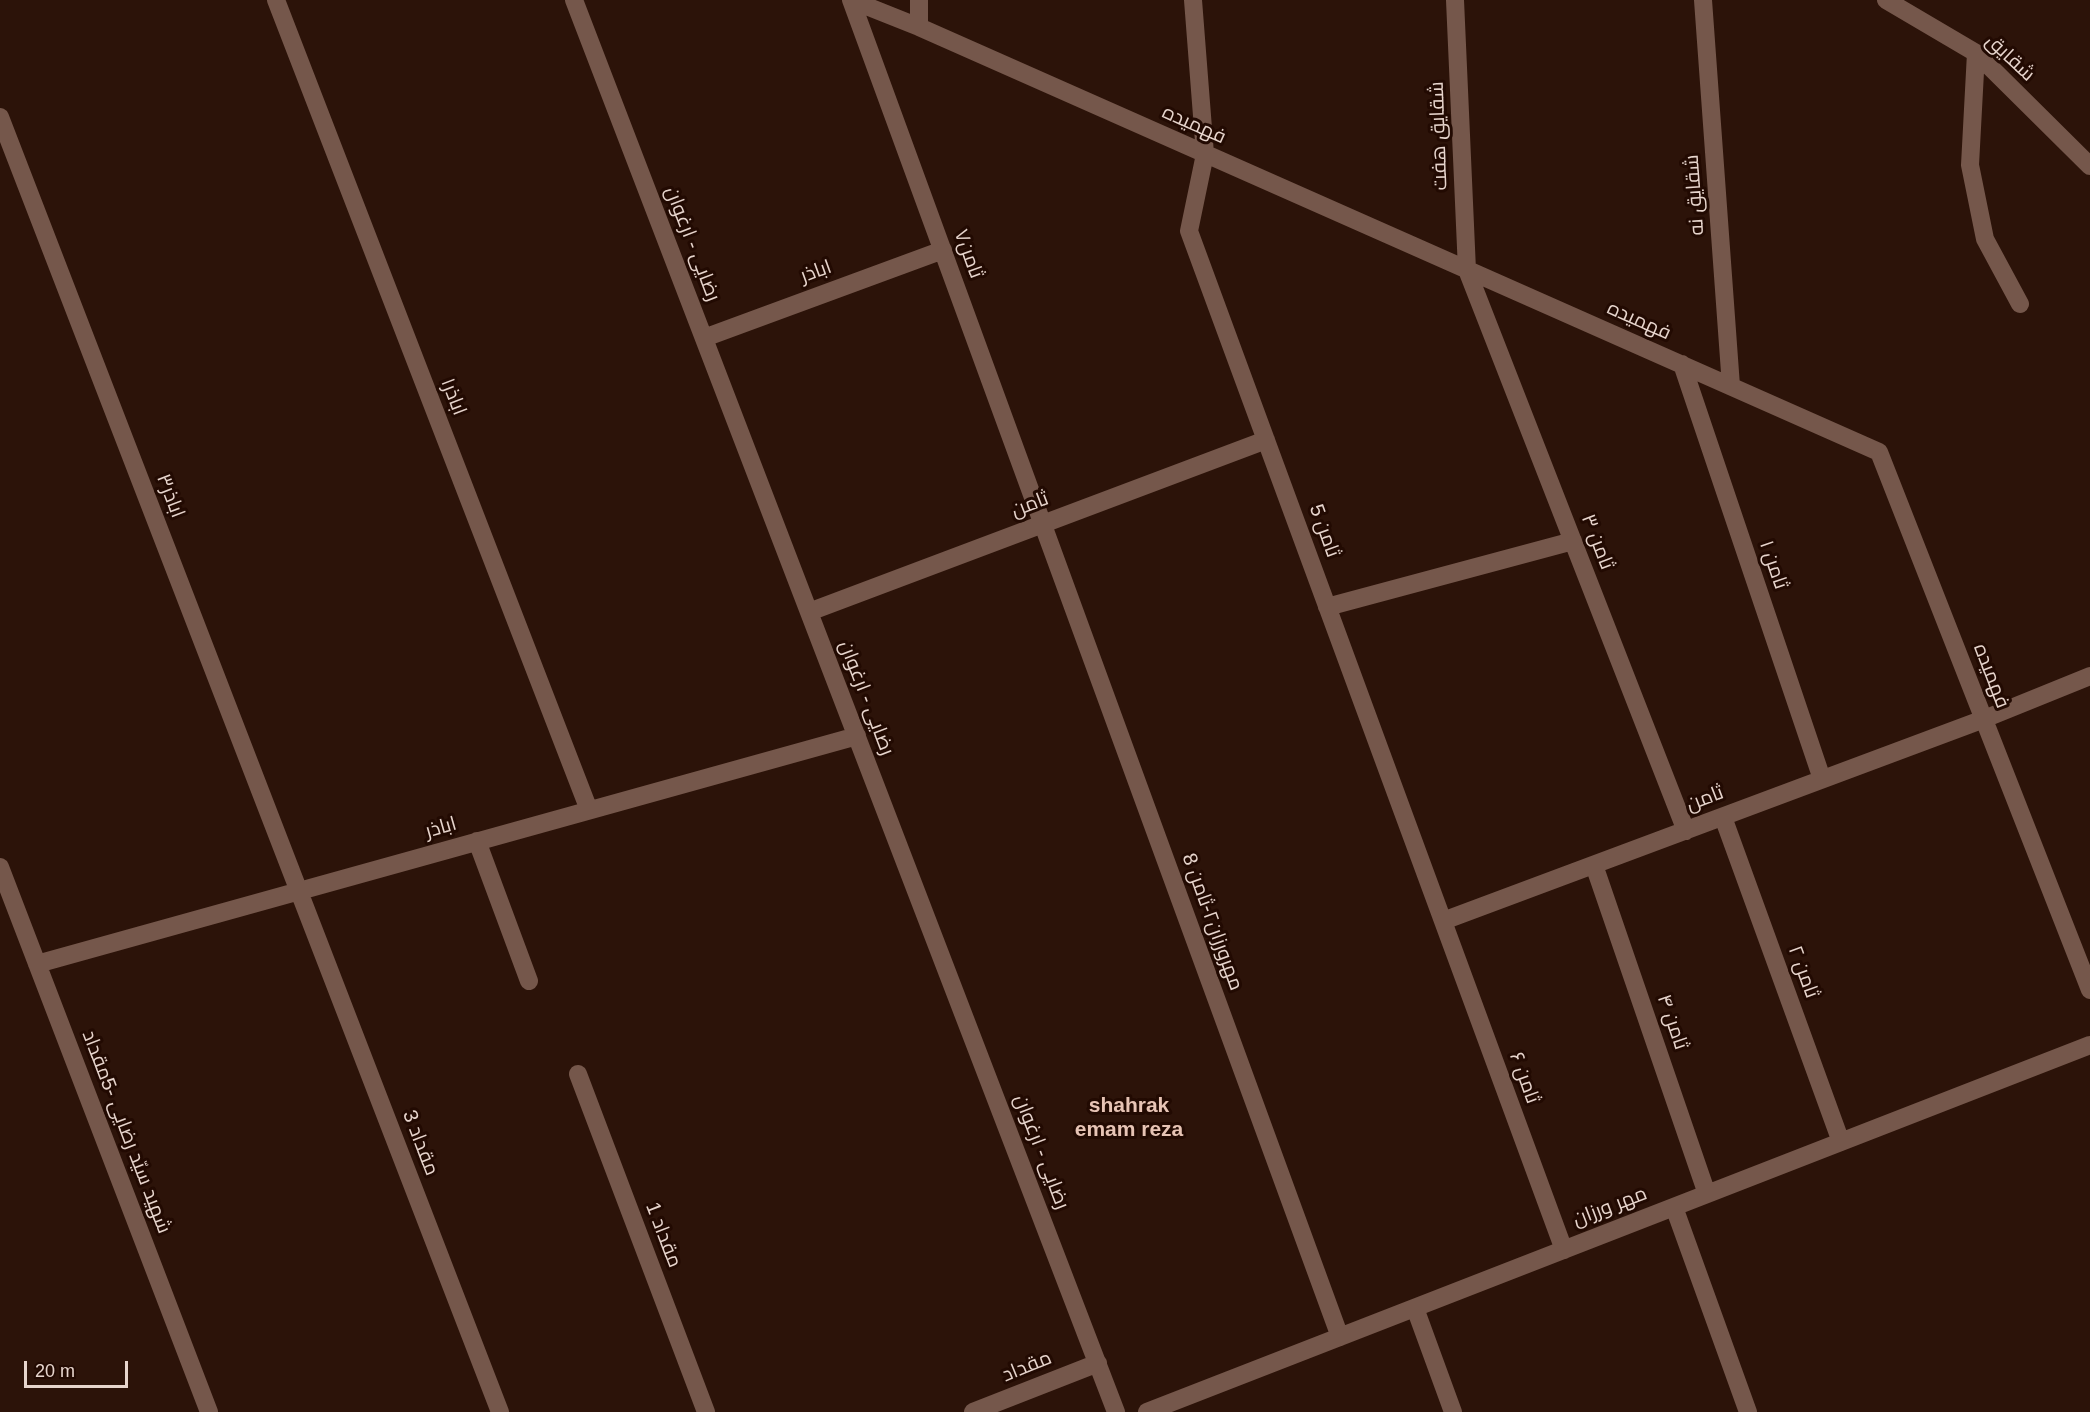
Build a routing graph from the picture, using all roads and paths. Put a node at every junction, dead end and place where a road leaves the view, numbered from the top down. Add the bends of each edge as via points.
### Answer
1 (276, 0) edge
2 (574, 0) edge
3 (851, 0) edge
4 (920, 0) edge
5 (1193, 0) edge
6 (1455, 0) edge
7 (1703, 0) edge
8 (1886, 0) edge
9 (920, 27) junction
10 (1976, 53) junction
11 (0, 117) edge
12 (1205, 154) junction
13 (2090, 166) edge
14 (943, 250) junction
15 (1467, 270) junction
16 (2020, 304) dead end
17 (704, 338) junction
18 (1682, 364) junction
19 (1731, 386) junction
20 (1266, 440) junction
21 (1043, 524) junction
22 (1573, 541) junction
23 (1327, 607) junction
24 (809, 612) junction
25 (2090, 676) edge
26 (1984, 719) junction
27 (857, 736) junction
28 (1822, 779) junction
29 (590, 810) junction
30 (1723, 817) junction
31 (1686, 831) junction
32 (477, 841) junction
33 (1594, 865) junction
34 (0, 867) edge
35 (298, 891) junction
36 (1443, 921) junction
37 (37, 964) junction
38 (529, 981) dead end
39 (2090, 990) edge
40 (2090, 1045) edge
41 (578, 1074) dead end
42 (1841, 1142) junction
43 (1707, 1194) junction
44 (1674, 1207) junction
45 (1564, 1250) junction
46 (1415, 1308) junction
47 (1340, 1337) junction
48 (1098, 1363) junction
49 (209, 1412) edge
50 (500, 1412) edge
51 (706, 1412) edge
52 (973, 1412) edge
53 (1116, 1412) edge
54 (1147, 1412) edge
55 (1453, 1412) edge
56 (1748, 1412) edge

1 - 29 street, اباذر۱
2 - 17 street, رضایی - ارغوان
3 - 9 street, فهمیده
3 - 14 street, ثامن۷
4 - 9 street
5 - 12 street, ثامن 5
6 - 15 street, شقایق هفت
7 - 19 street, شقایق نه
8 - 10 street, شقایق
9 - 12 street, فهمیده
10 - 13 street, شقایق
10 - 16 street via 1970,165 1985,239
11 - 35 street, اباذر۳
12 - 15 street, فهمیده
12 - 20 street, ثامن 5 via 1189,231
14 - 17 street, اباذر
14 - 21 street, ثامن۷
15 - 18 street, فهمیده
15 - 22 street, ثامن ۳
17 - 24 street, رضایی - ارغوان
18 - 19 street, فهمیده
18 - 28 street, ثامن ۱
19 - 26 street, فهمیده via 1879,452
20 - 21 street, ثامن
20 - 23 street, ثامن 5
21 - 24 street, ثامن
21 - 47 street, مهرورزان۲-ثامن 8
22 - 23 street
22 - 31 street, ثامن ۳
23 - 36 street, ثامن 5
24 - 27 street, رضایی - ارغوان
25 - 26 street, ثامن
26 - 28 street, ثامن
26 - 39 street, فهمیده
27 - 29 street, اباذر
27 - 48 street, رضایی - ارغوان
28 - 30 street, ثامن
29 - 32 street, اباذر
30 - 31 street, ثامن
30 - 42 street, ثامن ۲
31 - 33 street, ثامن
32 - 35 street, اباذر
32 - 38 street
33 - 36 street, ثامن
33 - 43 street, ثامن ۴
34 - 37 street, شهید سیّد‌ رضایی -5مقداد
35 - 37 street, اباذر
35 - 50 street, مقداد 3
36 - 45 street, ثامن ۶
37 - 49 street, شهید سیّد‌ رضایی -5مقداد
40 - 42 street, مهر ورزان
41 - 51 street, مقداد 1
42 - 43 street, مهر ورزان
43 - 44 street, مهر ورزان
44 - 45 street, مهر ورزان
44 - 56 street
45 - 46 street, مهر ورزان
46 - 47 street, مهر ورزان
46 - 55 street
47 - 54 street, مهر ورزان
48 - 52 street, مقداد
48 - 53 street, رضایی - ارغوان

